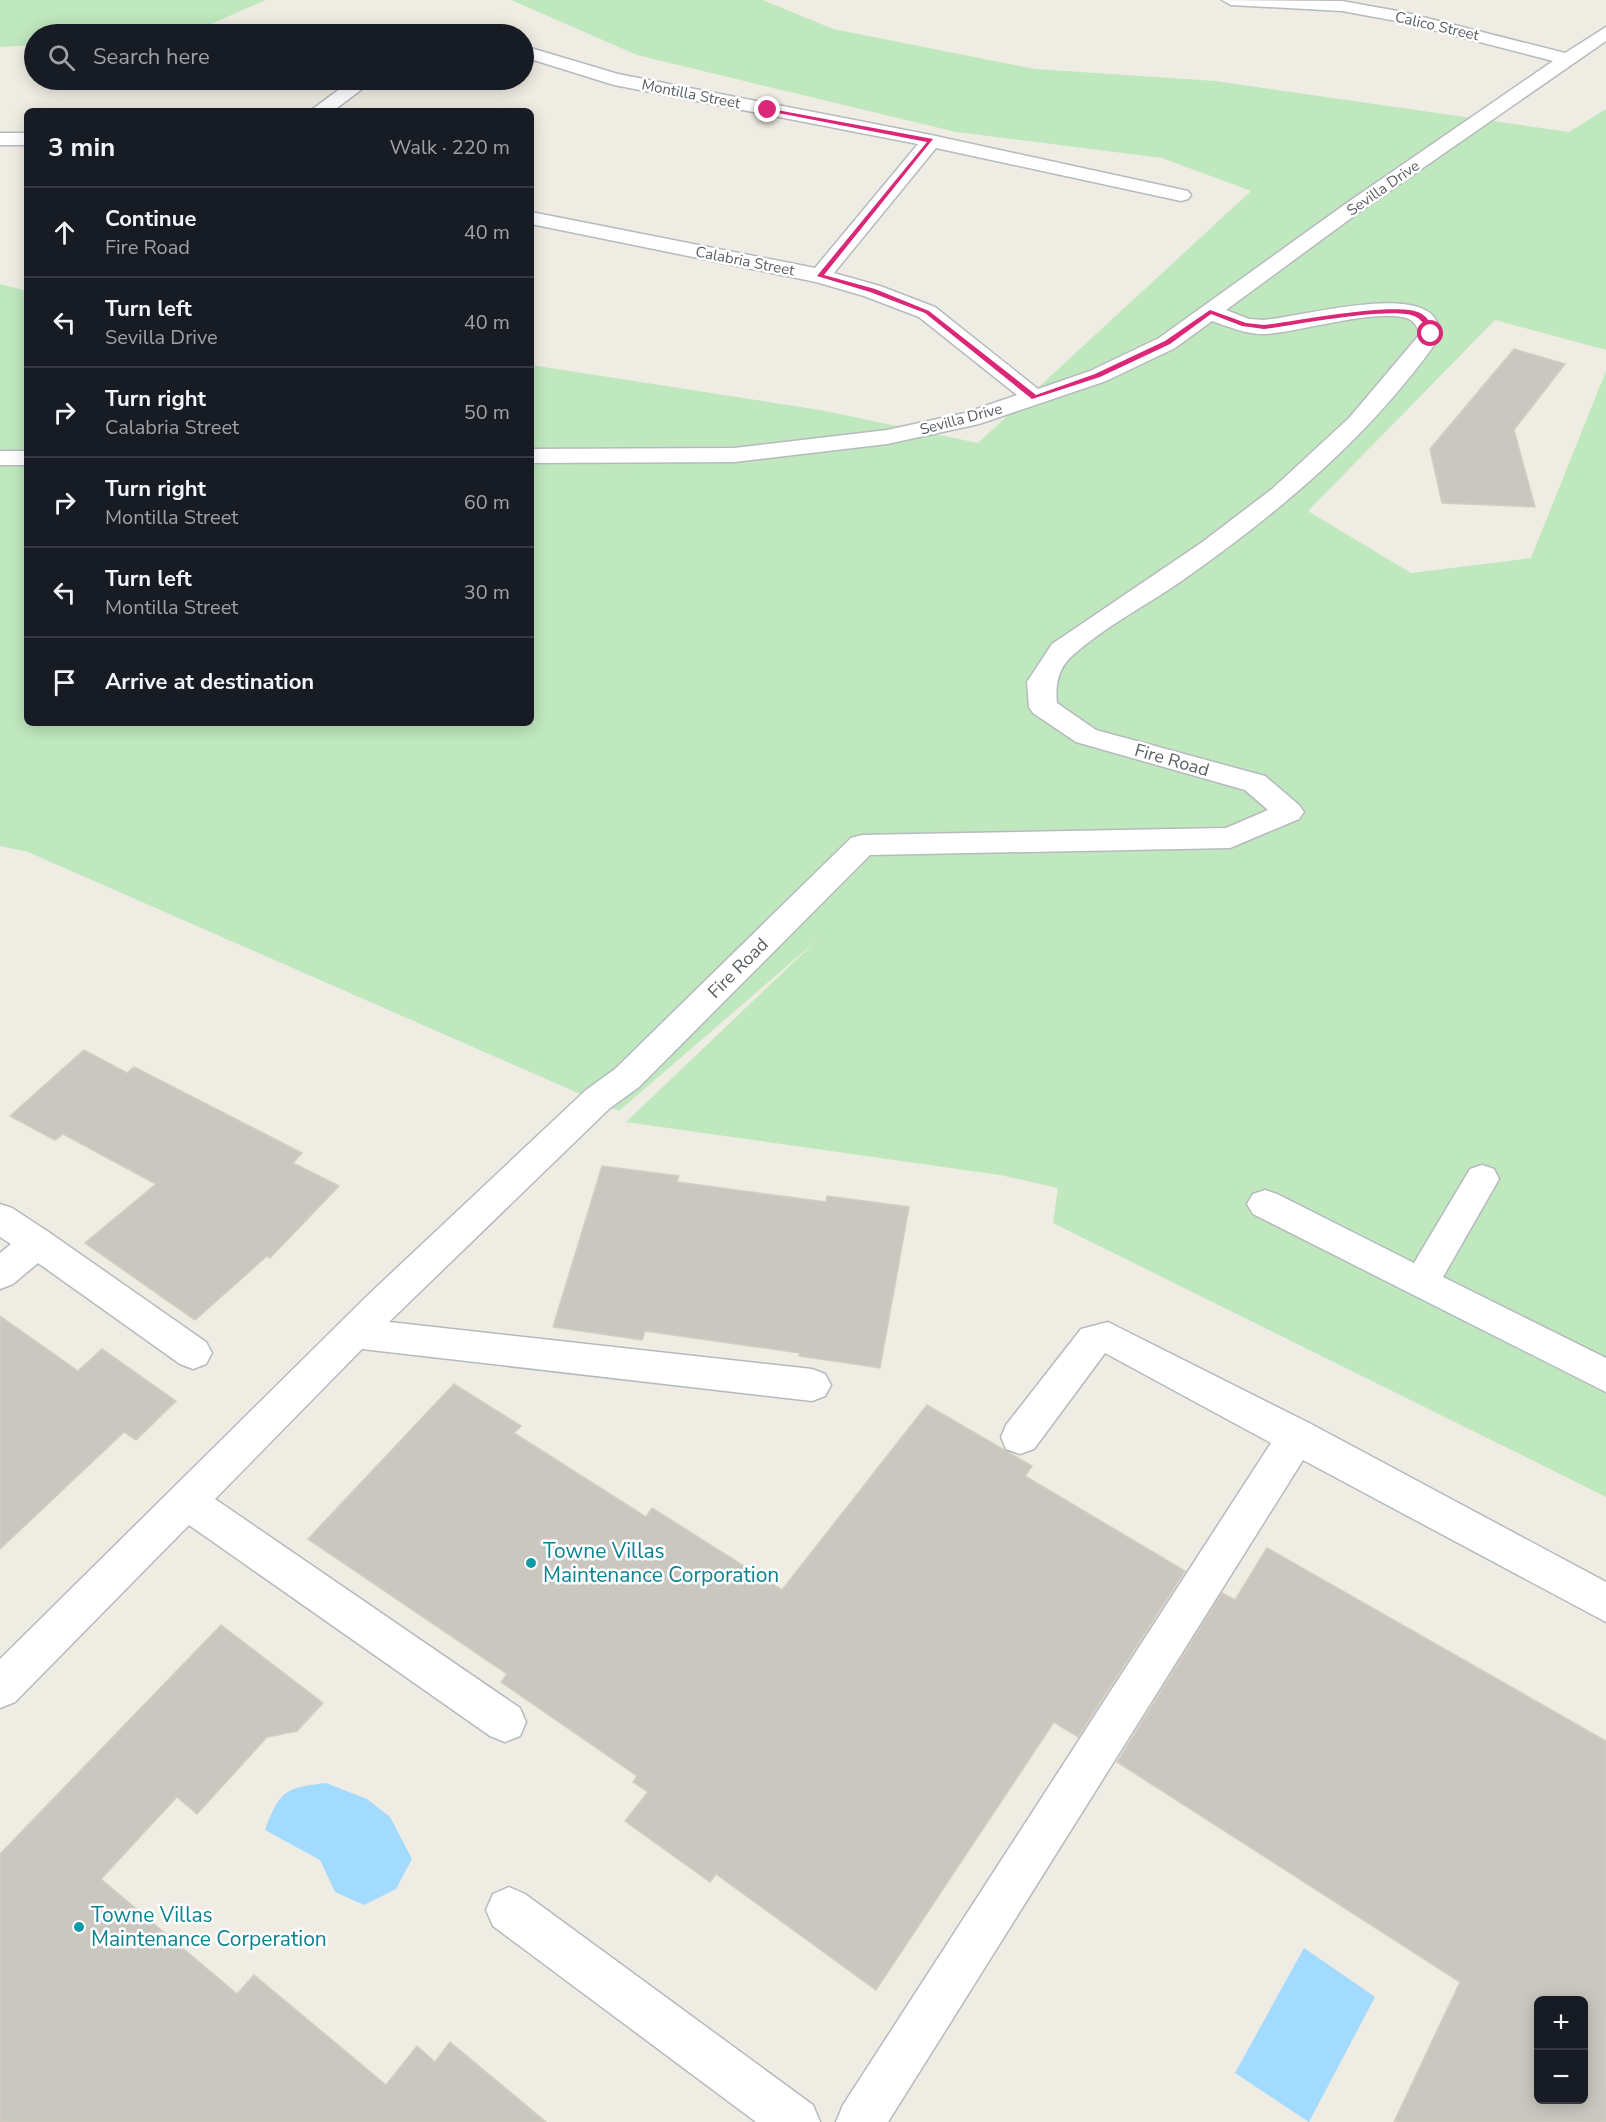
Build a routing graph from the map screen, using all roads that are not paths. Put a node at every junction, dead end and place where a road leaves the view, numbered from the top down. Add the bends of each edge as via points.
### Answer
1 (1231, 0) edge
2 (1251, 1) edge
3 (1606, 33) edge
4 (534, 54) edge
5 (1568, 59) junction
6 (350, 90) edge
7 (324, 108) edge
8 (0, 139) edge
9 (24, 139) edge
10 (931, 141) junction
11 (1181, 195) dead end
12 (534, 219) edge
13 (820, 276) junction
14 (1210, 312) junction
15 (1035, 398) junction
16 (534, 456) edge
17 (0, 458) edge
18 (24, 458) edge
19 (1482, 1179) dead end
20 (1265, 1204) dead end
21 (0, 1218) edge
22 (37, 1243) junction
23 (0, 1274) edge
24 (1421, 1282) junction
25 (354, 1333) junction
26 (193, 1353) dead end
27 (1606, 1376) edge
28 (812, 1385) dead end
29 (1297, 1436) junction
30 (1020, 1437) dead end
31 (186, 1501) junction
32 (1606, 1603) edge
33 (0, 1688) edge
34 (505, 1722) dead end
35 (509, 1910) dead end
36 (870, 2118) edge
37 (796, 2122) edge

1 - 2 street, Calico Street
2 - 5 street, Calico Street via 1342,6 1403,17
3 - 5 street, Sevilla Drive
4 - 10 street, Montilla Street via 614,79
5 - 14 street, Sevilla Drive
6 - 7 street
8 - 9 street
10 - 11 street, Montilla Street
10 - 13 street
12 - 13 street, Calabria Street
13 - 15 street, Calabria Street via 927,312
14 - 15 street, Sevilla Drive via 1167,343 1098,376
14 - 25 street, Fire Road via 1245,325 1264,327 1393,310 1417,314 1427,322 1431,334 1391,387 1292,485 1062,650 1041,682 1043,707 1086,736 1255,783 1289,812 1230,837 862,845 627,1078 598,1099
15 - 16 street, Sevilla Drive via 960,421 887,437 804,448 734,455
17 - 18 street
19 - 24 street
20 - 24 street
21 - 22 street
22 - 23 street
22 - 26 street
24 - 27 street
25 - 28 street
25 - 31 street
29 - 30 street via 1108,1337 1094,1340
29 - 32 street
29 - 36 street
31 - 33 street
31 - 34 street
35 - 37 street

